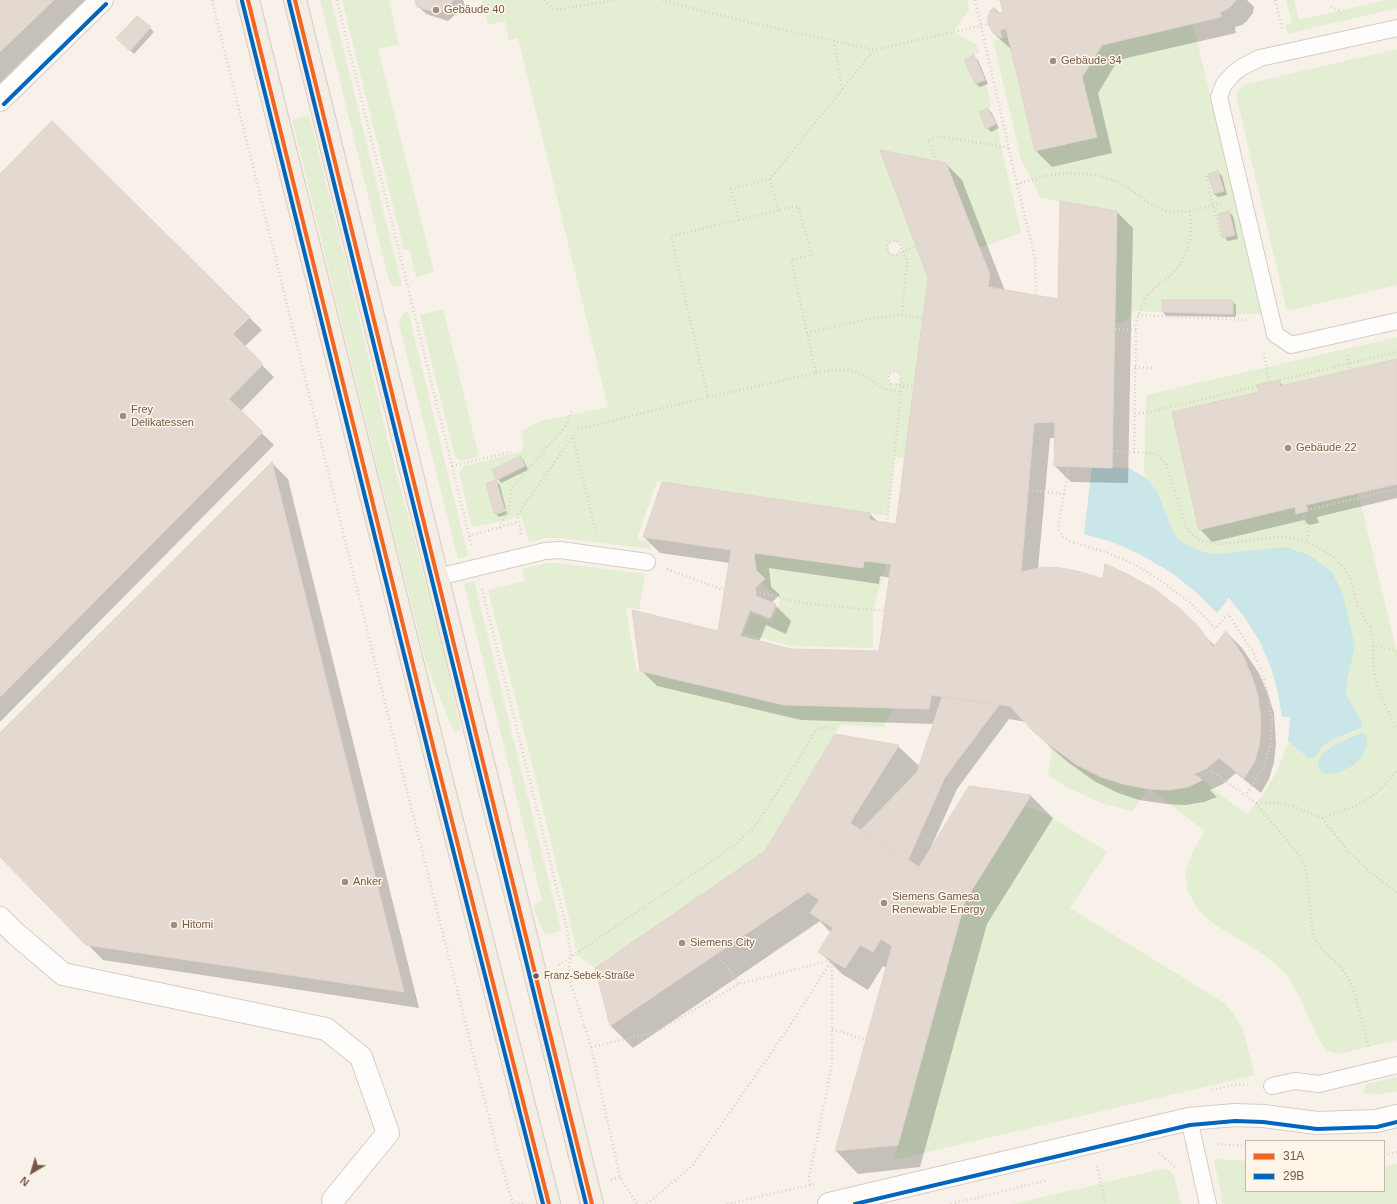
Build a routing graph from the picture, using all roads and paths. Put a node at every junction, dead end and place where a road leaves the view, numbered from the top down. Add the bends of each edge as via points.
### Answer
1 (102, 0) edge
2 (212, 0) edge
3 (248, 0) edge
4 (295, 0) edge
5 (336, 0) edge
6 (544, 0) edge
7 (615, 0) edge
8 (662, 0) edge
9 (975, 0) edge
10 (1275, 0) edge
11 (1332, 6) dead end
12 (1341, 16) dead end
13 (988, 24) dead end
14 (982, 26) junction
15 (1397, 28) edge
16 (1284, 33) dead end
17 (834, 41) junction
18 (874, 50) junction
19 (842, 90) junction
20 (0, 100) edge
21 (1009, 148) junction
22 (937, 161) dead end
23 (1206, 176) dead end
24 (770, 180) junction
25 (1017, 184) junction
26 (1242, 196) junction
27 (1213, 205) junction
28 (778, 210) junction
29 (1190, 212) junction
30 (739, 220) junction
31 (1221, 237) dead end
32 (901, 246) junction
33 (916, 246) dead end
34 (903, 251) junction
35 (898, 253) junction
36 (1036, 295) dead end
37 (1138, 315) junction
38 (902, 316) junction
39 (923, 319) dead end
40 (1272, 320) junction
41 (1397, 321) edge
42 (1115, 329) dead end
43 (1136, 330) junction
44 (807, 333) junction
45 (1397, 352) edge
46 (1135, 368) junction
47 (1153, 368) dead end
48 (816, 373) junction
49 (902, 379) junction
50 (1280, 380) dead end
51 (896, 385) junction
52 (902, 385) junction
53 (914, 386) dead end
54 (1257, 386) dead end
55 (901, 392) junction
56 (708, 397) junction
57 (572, 410) dead end
58 (1135, 413) junction
59 (573, 437) junction
60 (1113, 451) dead end
61 (511, 452) dead end
62 (1134, 452) junction
63 (452, 466) junction
64 (1069, 466) dead end
65 (1397, 489) edge
66 (1028, 490) dead end
67 (1064, 494) junction
68 (1307, 510) dead end
69 (1302, 512) dead end
70 (518, 522) junction
71 (887, 523) dead end
72 (500, 528) junction
73 (469, 536) junction
74 (1306, 542) junction
75 (527, 556) junction
76 (602, 556) junction
77 (647, 562) joint
78 (476, 568) junction
79 (438, 577) junction
80 (724, 590) dead end
81 (756, 592) dead end
82 (885, 611) dead end
83 (1373, 645) junction
84 (1397, 651) edge
85 (837, 729) dead end
86 (1397, 730) edge
87 (1207, 768) dead end
88 (1397, 770) edge
89 (1246, 795) junction
90 (1256, 803) junction
91 (1322, 818) junction
92 (1397, 892) edge
93 (0, 918) edge
94 (718, 953) dead end
95 (571, 958) junction
96 (832, 960) junction
97 (536, 979) junction
98 (739, 984) junction
99 (832, 1030) junction
100 (866, 1040) dead end
101 (591, 1047) junction
102 (1397, 1065) edge
103 (1375, 1071) junction
104 (1272, 1086) dead end
105 (1397, 1116) edge
106 (1189, 1119) junction
107 (1194, 1144) junction
108 (1245, 1146) edge
109 (1397, 1152) edge
110 (1385, 1154) edge
111 (1152, 1155) dead end
112 (1105, 1167) dead end
113 (1097, 1169) dead end
114 (1051, 1180) dead end
115 (812, 1191) dead end
116 (335, 1203) edge
117 (514, 1204) edge
118 (549, 1204) edge
119 (592, 1204) edge
120 (637, 1204) edge
121 (647, 1204) edge
122 (829, 1204) edge
123 (951, 1204) edge
124 (1208, 1204) edge

1 - 20 street
2 - 117 path via 395,745 495,1141
3 - 118 main road
4 - 79 main road
5 - 63 path
6 - 7 path via 556,10
8 - 17 path
9 - 14 path
10 - 16 path
11 - 12 path via 1340,11
13 - 14 path
14 - 18 path
14 - 21 path
15 - 26 lane via 1260,58 1234,73 1224,84 1219,97
17 - 18 path
17 - 19 path
18 - 19 path
19 - 24 path
21 - 22 path via 938,136 928,140
21 - 25 path
23 - 27 path
24 - 28 path
24 - 30 path via 731,189
25 - 29 path via 1067,173 1100,176 1114,180 1167,212
25 - 36 path via 1035,258
26 - 27 path
26 - 40 lane
27 - 29 path
27 - 31 path
28 - 30 path
28 - 44 path via 798,206 812,255 791,260
29 - 37 path via 1191,235 1184,259 1176,270 1149,293
30 - 56 path via 672,236
32 - 34 path
32 - 35 path
32 - 35 path via 893,241 889,244 891,254
33 - 34 path
34 - 35 path
34 - 38 path via 907,262
37 - 40 path
37 - 43 path
38 - 39 path
38 - 44 path via 873,318
40 - 41 lane via 1275,334 1291,345
42 - 43 path
43 - 46 path
44 - 48 path
45 - 50 path
46 - 47 path
46 - 58 path
48 - 55 path via 848,370 868,377 884,389
48 - 56 path
49 - 51 path
49 - 51 path via 898,372 889,374 889,382
49 - 52 path
51 - 52 path
52 - 53 path
52 - 55 path
54 - 58 path via 1145,413
55 - 71 path
56 - 59 path via 578,429
57 - 72 path via 565,427 511,488 509,509
58 - 62 path
59 - 70 path via 518,514
59 - 76 path
60 - 62 path
61 - 63 path
62 - 74 path via 1153,453 1166,464 1185,524 1200,540 1221,544 1276,537
63 - 73 path
64 - 67 path
65 - 68 path
66 - 67 path
67 - 89 path via 1058,520 1063,537 1143,569 1188,601 1215,629 1228,614 1252,650 1262,672 1272,721 1270,748 1263,768
69 - 74 path via 1308,530
70 - 72 path
70 - 75 path
72 - 73 path
73 - 78 path
74 - 83 path via 1333,557 1343,567 1350,578 1358,607 1370,627
75 - 76 lane via 560,550
75 - 78 lane
76 - 77 lane
77 - 80 path
78 - 79 lane
78 - 95 path via 567,929
79 - 97 main road
81 - 82 path via 804,603
83 - 84 path
83 - 86 path via 1374,672 1378,687
85 - 95 path via 817,729 756,825 734,846
87 - 89 path
88 - 91 path via 1371,797
89 - 90 path
90 - 91 path via 1292,806
90 - 103 path via 1292,844 1305,866 1313,936 1349,979
91 - 92 path via 1349,852 1374,876
93 - 116 street via 63,974 326,1029 361,1057 388,1133
94 - 98 path
95 - 97 path
95 - 101 path via 568,974
96 - 98 path
96 - 99 path
96 - 121 path via 787,1030 693,1165
97 - 119 main road
98 - 101 path via 656,1032
99 - 100 path
99 - 115 path via 832,1065 809,1178
101 - 120 path via 620,1178
102 - 103 lane
103 - 104 lane via 1319,1084 1295,1081
105 - 106 street via 1376,1121 1317,1123 1235,1115
106 - 107 lane
106 - 122 street
107 - 108 path
107 - 111 path
107 - 124 lane
109 - 110 path
112 - 113 path
114 - 123 path

